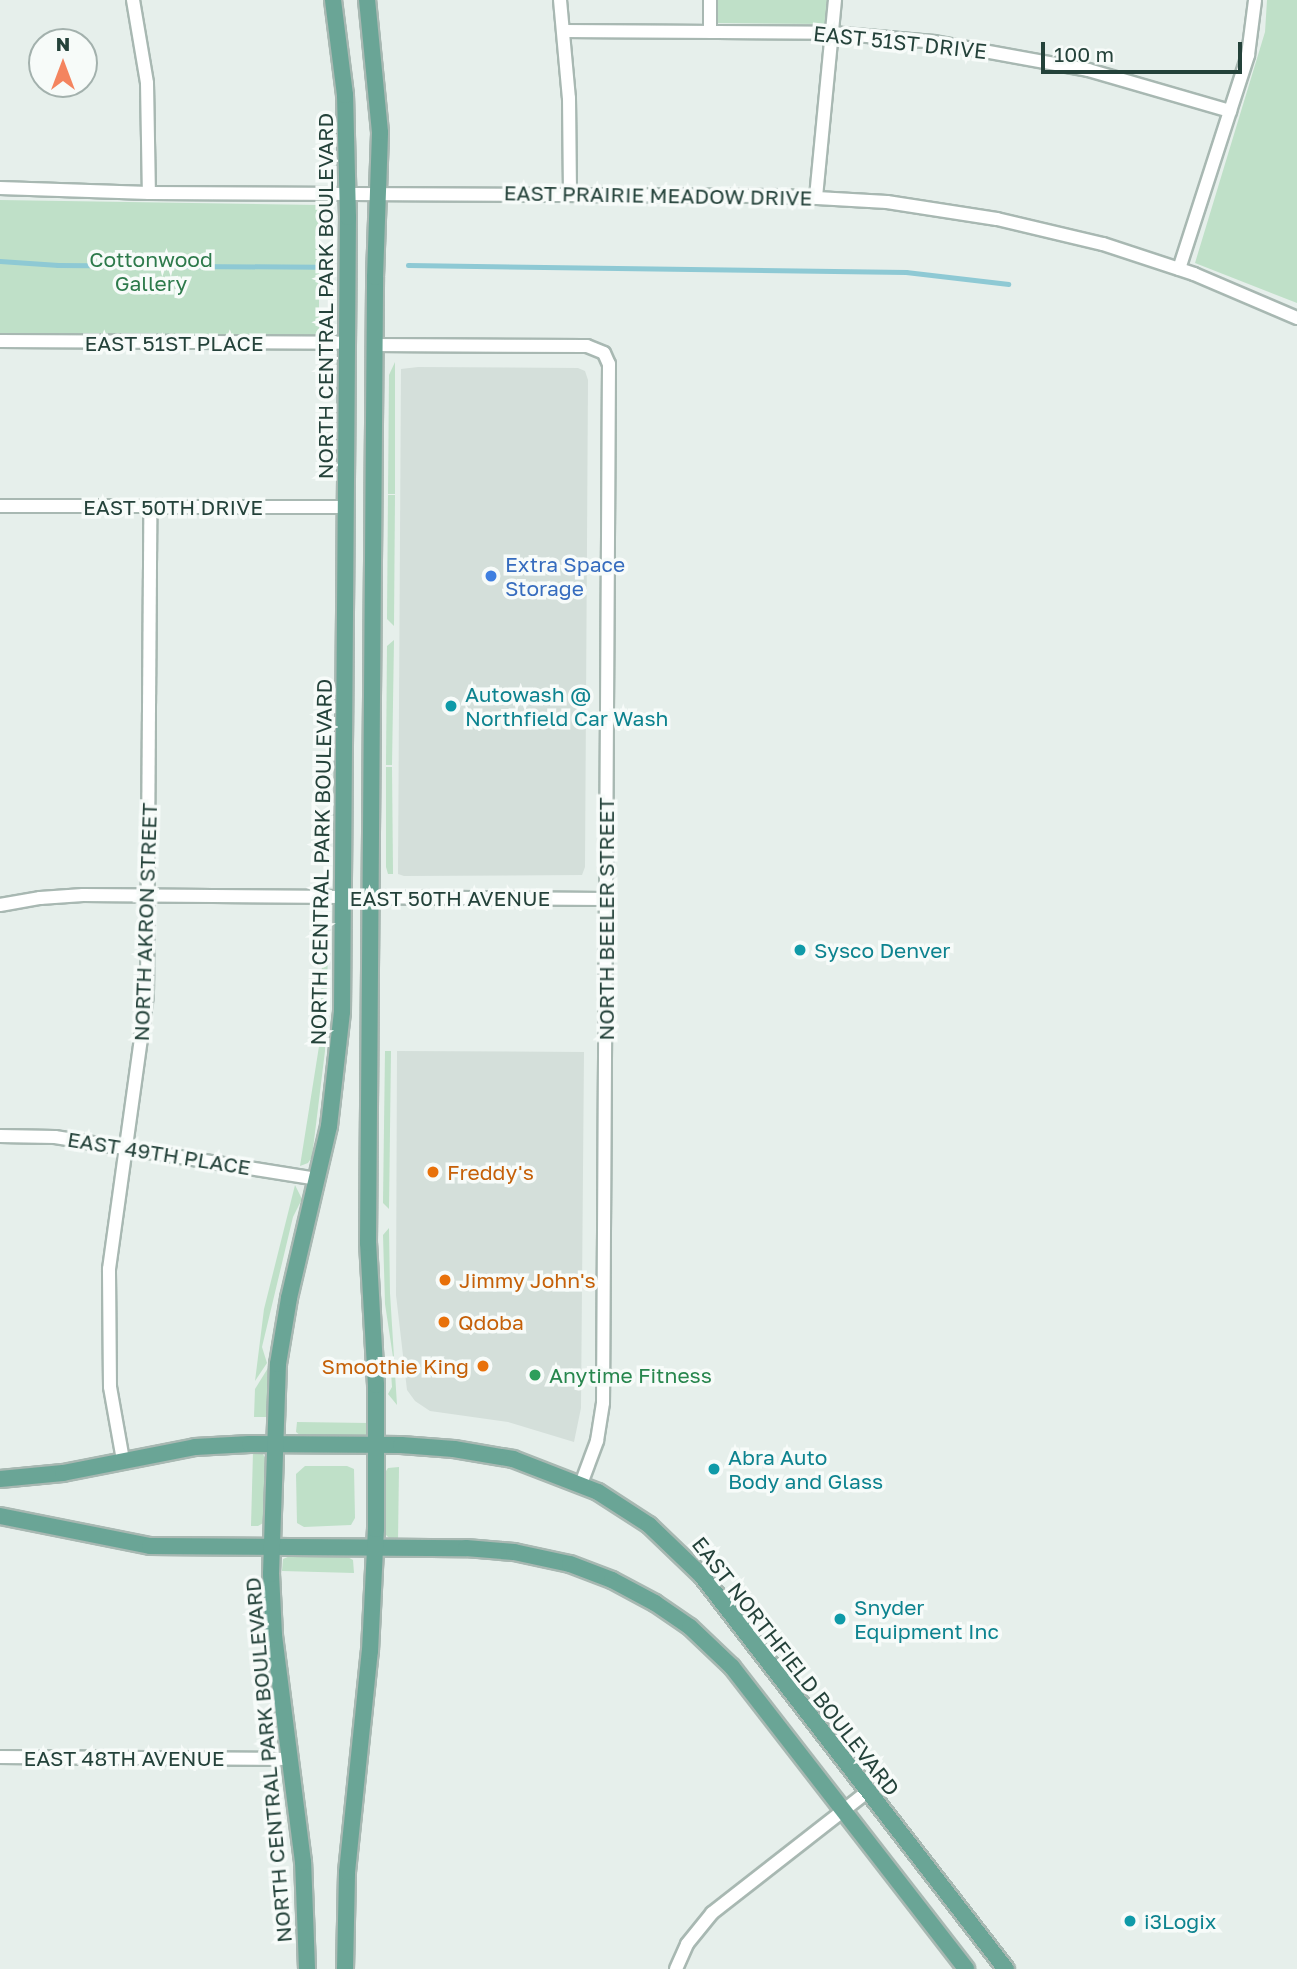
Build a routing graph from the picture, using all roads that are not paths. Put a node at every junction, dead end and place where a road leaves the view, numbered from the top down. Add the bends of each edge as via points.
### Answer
1 (133, 0) edge
2 (333, 0) edge
3 (367, 0) edge
4 (560, 0) edge
5 (709, 0) edge
6 (835, 0) edge
7 (1255, 0) edge
8 (564, 31) junction
9 (710, 32) junction
10 (832, 33) junction
11 (1230, 111) junction
12 (0, 188) edge
13 (149, 193) junction
14 (346, 193) junction
15 (379, 193) junction
16 (570, 195) junction
17 (816, 197) junction
18 (1179, 269) junction
19 (1297, 318) edge
20 (0, 341) edge
21 (348, 344) junction
22 (374, 345) junction
23 (0, 506) edge
24 (150, 507) junction
25 (346, 507) junction
26 (147, 896) junction
27 (344, 897) junction
28 (370, 897) junction
29 (606, 899) junction
30 (1, 901) edge
31 (0, 1136) edge
32 (126, 1149) junction
33 (317, 1179) junction
34 (275, 1444) junction
35 (377, 1445) junction
36 (123, 1460) junction
37 (0, 1479) edge
38 (581, 1484) junction
39 (0, 1516) edge
40 (272, 1547) junction
41 (375, 1548) junction
42 (0, 1757) edge
43 (290, 1759) junction
44 (868, 1791) junction
45 (843, 1810) junction
46 (307, 1969) edge
47 (345, 1969) edge
48 (676, 1969) edge
49 (966, 1969) edge
50 (1006, 1969) edge

1 - 13 street via 147,83
2 - 14 main road, NORTH CENTRAL PARK BOULEVARD via 345,94
3 - 15 main road via 379,118
4 - 8 street
5 - 9 street
6 - 10 street
7 - 11 street via 1248,55
8 - 9 street, EAST 51ST DRIVE
8 - 16 street
9 - 10 street, EAST 51ST DRIVE
10 - 11 street, EAST 51ST DRIVE via 934,42 1024,57 1111,76
10 - 17 street
11 - 18 street
12 - 13 street, EAST PRAIRIE MEADOW DRIVE
13 - 14 street, EAST PRAIRIE MEADOW DRIVE
14 - 15 street, EAST PRAIRIE MEADOW DRIVE
14 - 21 main road, NORTH CENTRAL PARK BOULEVARD
15 - 16 street, EAST PRAIRIE MEADOW DRIVE
15 - 22 main road
16 - 17 street, EAST PRAIRIE MEADOW DRIVE
17 - 18 street, EAST PRAIRIE MEADOW DRIVE via 997,219 1086,239
18 - 19 street, EAST PRAIRIE MEADOW DRIVE
20 - 21 street, EAST 51ST PLACE
21 - 25 main road, NORTH CENTRAL PARK BOULEVARD
22 - 28 main road
22 - 29 street, NORTH BEELER STREET via 587,346 604,353 610,369
23 - 24 street, EAST 50TH DRIVE
24 - 25 street, EAST 50TH DRIVE
24 - 26 street, NORTH AKRON STREET
25 - 27 main road, NORTH CENTRAL PARK BOULEVARD
26 - 27 street, EAST 50TH AVENUE
26 - 30 street, EAST 50TH AVENUE
26 - 32 street, NORTH AKRON STREET via 145,1008
27 - 28 street, EAST 50TH AVENUE
27 - 33 main road, NORTH CENTRAL PARK BOULEVARD via 339,1058
28 - 29 street, EAST 50TH AVENUE
28 - 35 main road via 368,1243
29 - 38 street, NORTH BEELER STREET via 603,1403 597,1441
31 - 32 street, EAST 49TH PLACE via 32,1134
32 - 33 street, EAST 49TH PLACE
32 - 36 street, NORTH AKRON STREET via 109,1283 110,1387
33 - 34 main road, NORTH CENTRAL PARK BOULEVARD via 284,1317 276,1377
34 - 35 main road, EAST NORTHFIELD BOULEVARD
34 - 36 main road, EAST NORTHFIELD BOULEVARD via 187,1448
34 - 40 main road, NORTH CENTRAL PARK BOULEVARD
35 - 38 main road, EAST NORTHFIELD BOULEVARD via 498,1455
35 - 41 main road
36 - 37 main road, EAST NORTHFIELD BOULEVARD via 63,1473
38 - 44 main road, EAST NORTHFIELD BOULEVARD via 635,1515 685,1557
39 - 40 main road via 132,1545
40 - 41 main road
40 - 43 main road, NORTH CENTRAL PARK BOULEVARD via 273,1622
41 - 45 main road via 534,1555 587,1569 636,1592 690,1627 732,1667
41 - 47 main road via 370,1651 347,1872
42 - 43 street, EAST 48TH AVENUE
43 - 46 main road, NORTH CENTRAL PARK BOULEVARD via 305,1884
44 - 45 street
44 - 50 main road, EAST NORTHFIELD BOULEVARD
45 - 48 street via 712,1913 687,1944
45 - 49 main road

